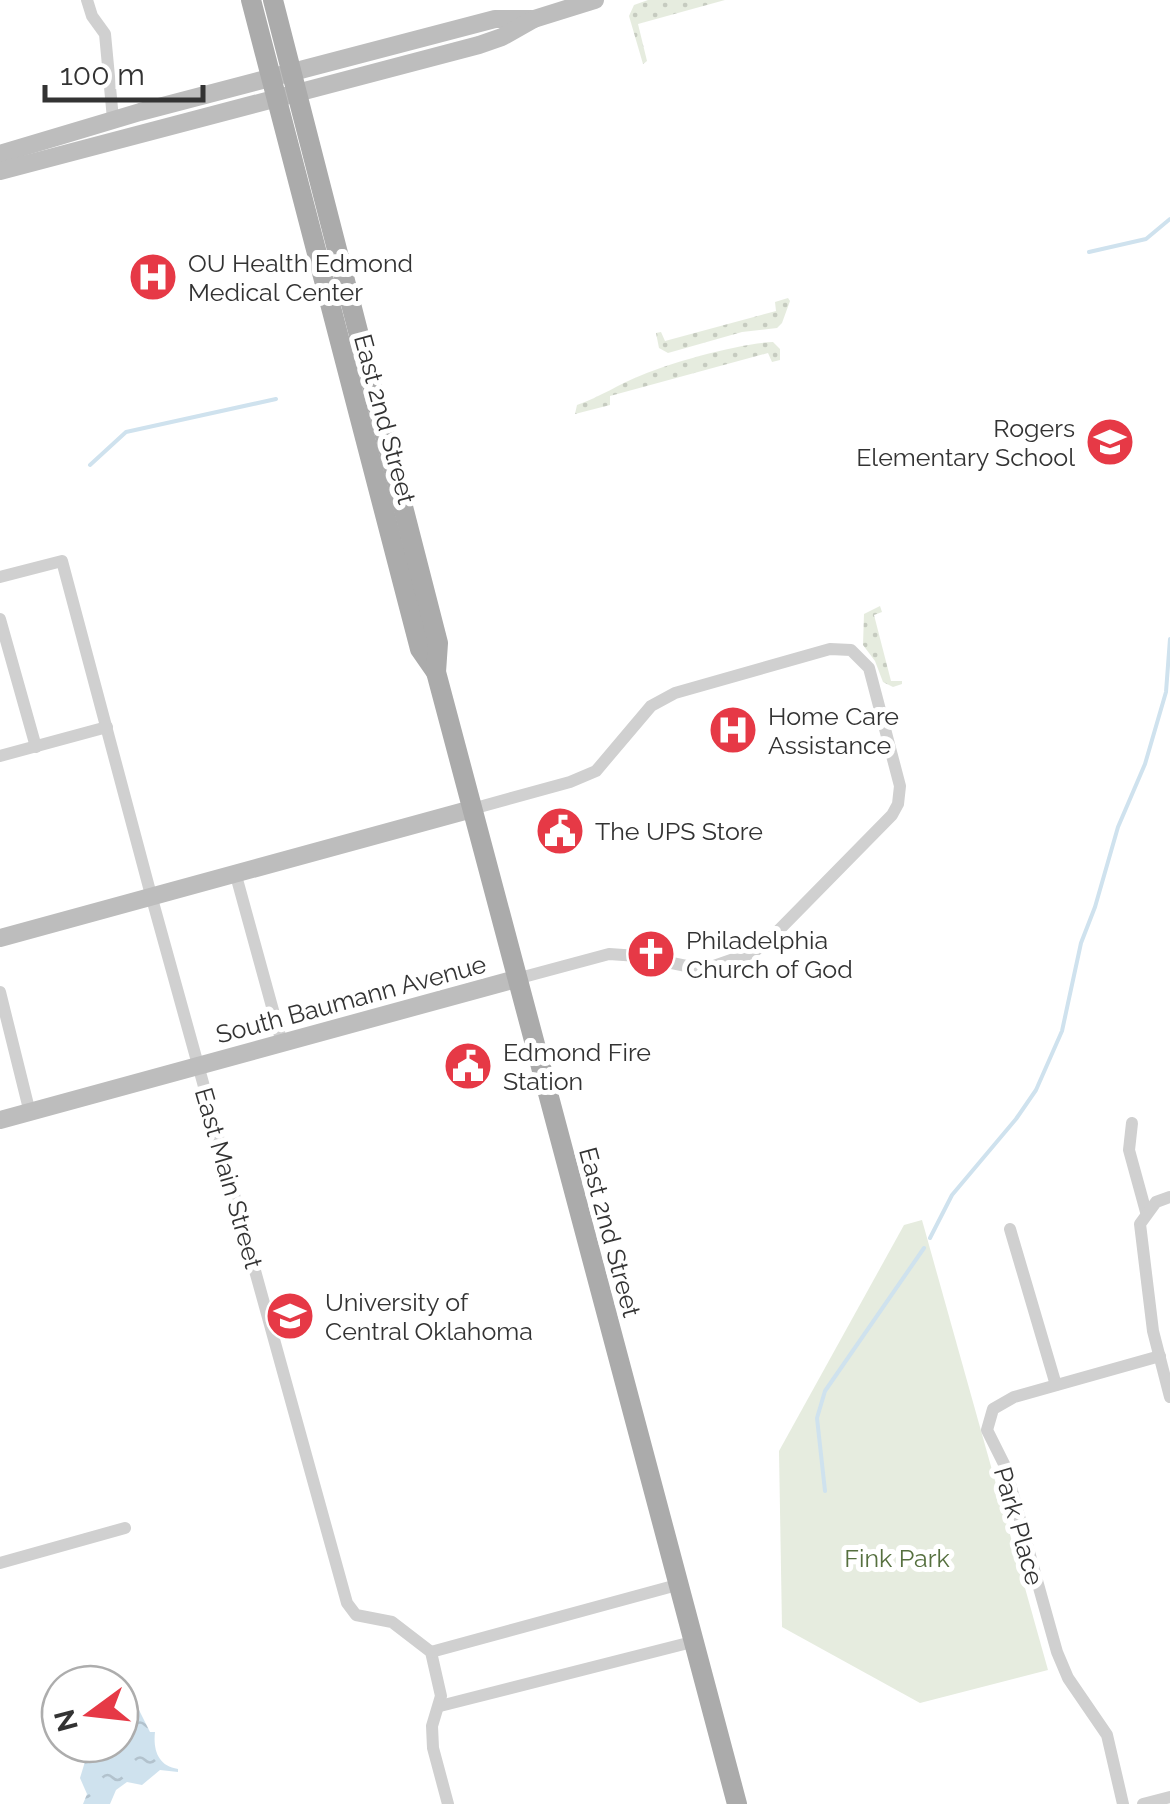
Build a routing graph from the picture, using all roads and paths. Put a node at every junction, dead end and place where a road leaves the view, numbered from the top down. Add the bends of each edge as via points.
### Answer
1 (87, 0) edge
2 (251, 0) edge
3 (272, 0) edge
4 (595, 0) edge
5 (283, 86) junction
6 (113, 119) junction
7 (0, 154) edge
8 (0, 170) edge
9 (328, 304) junction
10 (355, 325) junction
11 (392, 542) junction
12 (0, 577) edge
13 (424, 594) junction
14 (0, 619) edge
15 (436, 672) junction
16 (107, 728) junction
17 (36, 747) junction
18 (0, 756) edge
19 (472, 809) junction
20 (236, 872) junction
21 (151, 895) junction
22 (0, 938) edge
23 (516, 979) junction
24 (0, 992) edge
25 (282, 1043) junction
26 (198, 1066) junction
27 (30, 1112) junction
28 (0, 1120) edge
29 (1132, 1123) dead end
30 (1170, 1197) edge
31 (1146, 1212) junction
32 (1010, 1229) dead end
33 (1160, 1356) junction
34 (1056, 1386) junction
35 (1170, 1397) edge
36 (125, 1528) dead end
37 (0, 1563) edge
38 (677, 1585) junction
39 (692, 1642) junction
40 (431, 1652) junction
41 (440, 1706) junction
42 (1170, 1797) edge
43 (448, 1804) edge
44 (736, 1804) edge
45 (1123, 1804) edge
46 (1143, 1804) edge

1 - 6 street via 105,34
2 - 5 main road, East 2nd Street
3 - 5 main road, East 2nd Street
4 - 5 street via 534,19 495,19
5 - 6 street
5 - 8 street
5 - 9 main road, East 2nd Street
5 - 10 main road, East 2nd Street
6 - 7 street
9 - 10 main road
9 - 11 main road, East 2nd Street
10 - 13 main road, East 2nd Street
11 - 13 main road via 401,547
11 - 15 main road, East 2nd Street via 420,649
12 - 16 street, East Main Street via 62,560
13 - 15 main road, East 2nd Street via 438,643
14 - 17 street
15 - 19 main road, East 2nd Street
16 - 17 street
16 - 21 street, East Main Street
17 - 18 street
19 - 20 street
19 - 23 main road, East 2nd Street
19 - 23 street via 596,771 651,706 675,693 830,648 860,655 869,668 897,771 898,804 776,934 754,952 714,966 609,954
20 - 21 street
20 - 25 street
21 - 22 street
21 - 26 street, East Main Street
23 - 25 street, South Baumann Avenue
23 - 38 main road, East 2nd Street
24 - 27 street
25 - 26 street, South Baumann Avenue
26 - 27 street, South Baumann Avenue
26 - 40 street, East Main Street via 347,1603 356,1615 402,1626
27 - 28 street, South Baumann Avenue
29 - 31 street via 1129,1150
30 - 31 street
31 - 33 street via 1140,1224
32 - 34 street
33 - 34 street, Park Place
33 - 35 street
34 - 45 street, Park Place via 1002,1403 987,1430 1004,1466 1057,1652 1107,1735
36 - 37 street
38 - 39 main road, East 2nd Street
38 - 40 street
39 - 41 street
39 - 44 main road, East 2nd Street
40 - 41 street
41 - 43 street via 432,1733
42 - 46 street

